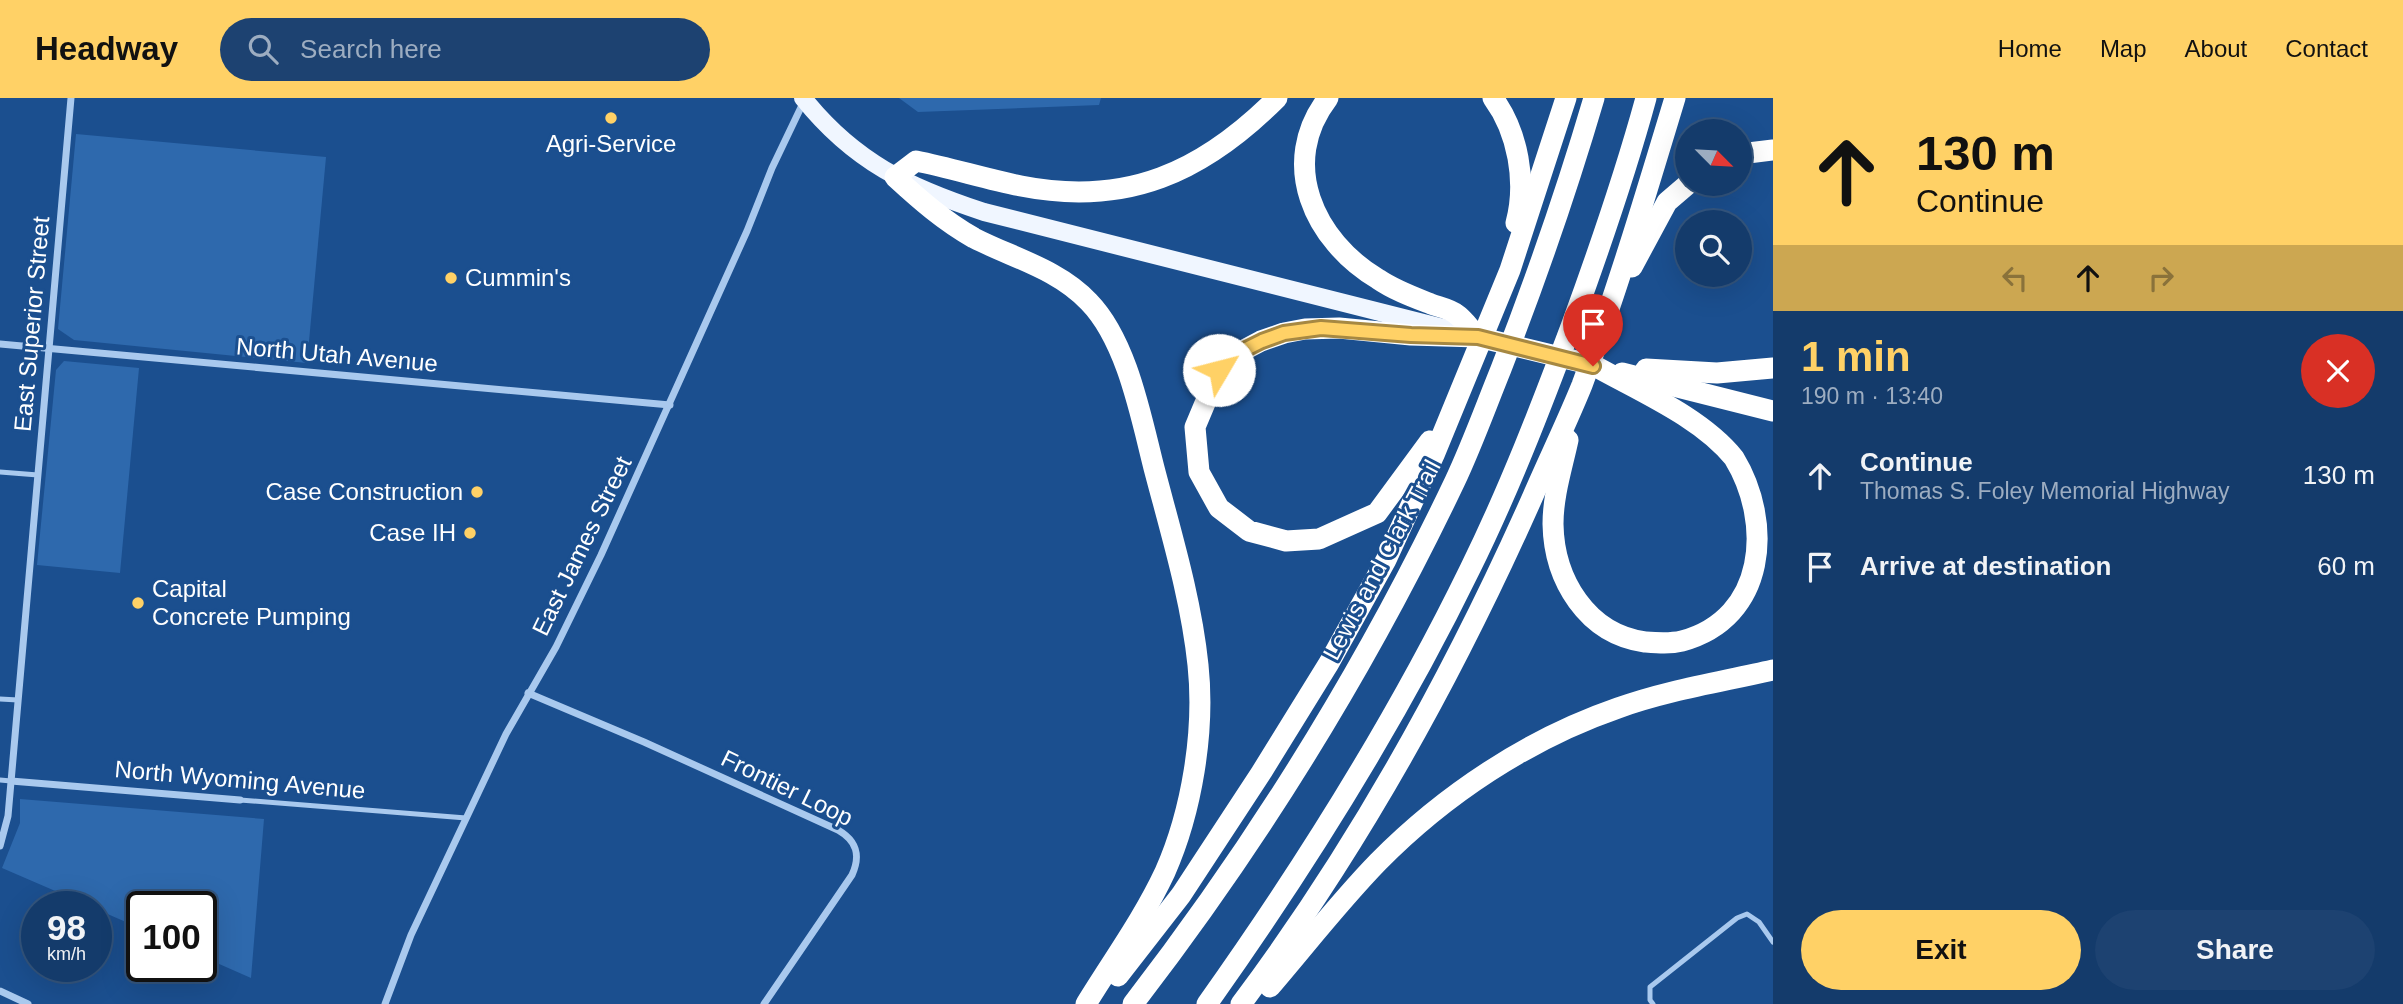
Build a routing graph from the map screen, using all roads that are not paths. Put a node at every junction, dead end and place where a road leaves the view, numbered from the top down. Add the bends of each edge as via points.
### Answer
1 (71, 98) edge
2 (1278, 98) edge
3 (1328, 98) edge
4 (1493, 98) edge
5 (1566, 98) edge
6 (1594, 98) edge
7 (1646, 98) edge
8 (1675, 98) edge
9 (804, 99) edge
10 (1773, 150) edge
11 (1752, 153) edge
12 (895, 177) junction
13 (1675, 195) edge
14 (1510, 270) junction
15 (1607, 315) junction
16 (1413, 328) junction
17 (1478, 337) junction
18 (0, 344) edge
19 (49, 348) junction
20 (1773, 368) edge
21 (1645, 380) junction
22 (1581, 387) junction
23 (1455, 401) junction
24 (670, 405) junction
25 (1773, 411) edge
26 (0, 472) edge
27 (38, 475) junction
28 (1773, 670) edge
29 (528, 693) junction
30 (0, 699) edge
31 (18, 701) junction
32 (0, 780) edge
33 (11, 781) junction
34 (240, 800) joint
35 (466, 818) junction
36 (0, 846) edge
37 (1773, 942) edge
38 (0, 991) edge
39 (29, 1004) edge
40 (385, 1004) edge
41 (764, 1004) edge
42 (1086, 1004) edge
43 (1095, 1004) edge
44 (1133, 1004) edge
45 (1207, 1004) edge
46 (1241, 1004) edge
47 (1254, 1004) edge
48 (1654, 1004) edge

1 - 19 street, East Superior Street
2 - 12 highway via 1212,153 1185,169 1130,187 1103,191 1024,186 916,161
3 - 17 highway via 1311,129 1303,165 1318,218 1338,246 1366,272 1403,293 1456,313
4 - 14 highway via 1508,125 1520,165
5 - 14 highway
6 - 44 highway, Lewis and Clark Trail via 1536,280 1480,422 1395,599 1279,799
7 - 45 highway via 1609,220 1549,387 1470,569 1344,798
8 - 15 highway
9 - 12 main road via 845,141
9 - 24 street, East James Street
10 - 11 highway
12 - 16 main road via 984,212
12 - 42 highway via 952,225 1066,284 1102,318 1128,376 1172,536 1198,665 1198,732 1191,783 1175,847 1157,889
13 - 15 highway via 1667,202
14 - 23 highway
15 - 22 highway
16 - 17 highway
16 - 23 highway via 1284,333 1244,350 1219,370 1195,427 1199,472 1219,508 1249,531 1286,541 1320,539 1377,513
17 - 21 highway, bridge
18 - 19 street, North Utah Avenue
19 - 24 street, North Utah Avenue
19 - 27 street, East Superior Street
20 - 21 highway
21 - 22 highway via 1734,457 1754,489 1764,522 1763,554 1746,594 1718,625 1679,642 1641,641 1611,632 1578,603 1564,576 1554,538 1554,510
21 - 25 highway
22 - 46 highway via 1500,569 1410,741 1311,905
23 - 43 highway via 1386,560 1329,663 1181,895
24 - 29 street, East James Street via 572,613
26 - 27 lane
27 - 31 street, East Superior Street
28 - 47 highway via 1618,708 1576,724 1466,787 1378,863
29 - 35 street, East James Street
29 - 41 street, Frontier Loop via 852,839 858,858 852,875
30 - 31 lane
31 - 33 street, East Superior Street
32 - 33 lane
33 - 34 street, North Wyoming Avenue
33 - 36 street, East Superior Street
34 - 35 lane, North Wyoming Avenue
35 - 40 street, East James Street via 411,935
37 - 48 lane via 1753,916 1737,918 1650,987
38 - 39 street

